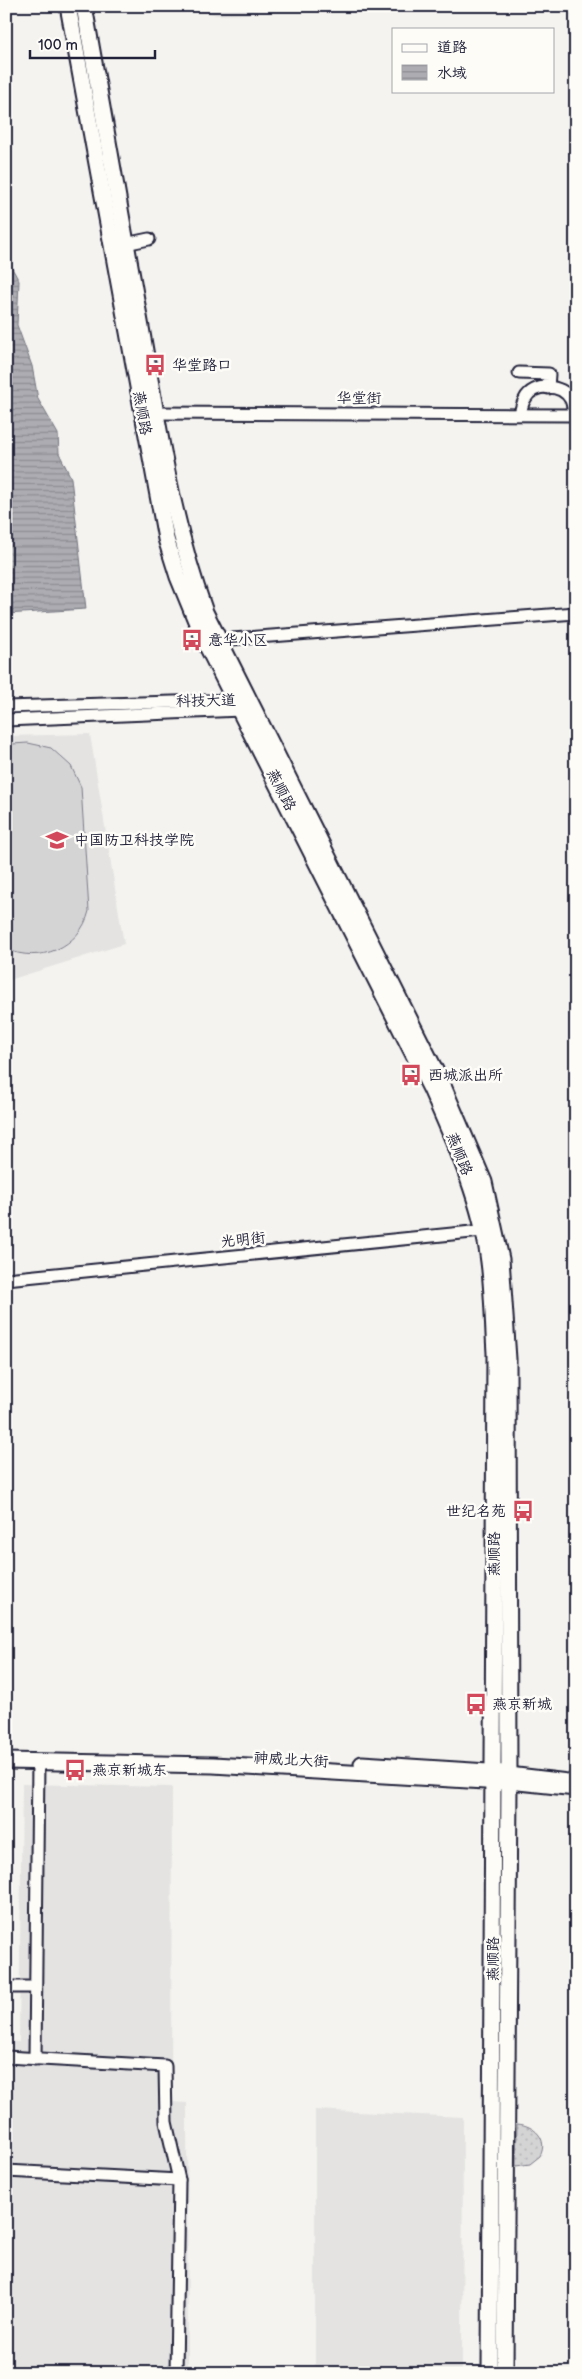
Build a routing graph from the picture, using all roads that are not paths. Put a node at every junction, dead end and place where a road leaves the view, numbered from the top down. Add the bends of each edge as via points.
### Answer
1 (68, 6) edge
2 (84, 6) edge
3 (149, 239) dead end
4 (120, 245) junction
5 (519, 373) dead end
6 (548, 388) junction
7 (149, 412) junction
8 (520, 414) junction
9 (575, 415) edge
10 (576, 612) edge
11 (219, 640) junction
12 (242, 703) junction
13 (6, 707) edge
14 (6, 720) edge
15 (482, 1231) junction
16 (6, 1279) edge
17 (6, 1751) edge
18 (6, 1761) edge
19 (38, 1762) junction
20 (502, 1777) junction
21 (576, 1781) edge
22 (576, 1790) edge
23 (6, 1987) edge
24 (36, 1988) junction
25 (6, 2057) edge
26 (35, 2059) junction
27 (6, 2171) edge
28 (179, 2180) junction
29 (176, 2373) edge
30 (490, 2373) edge
31 (505, 2373) edge

1 - 4 main road, 燕顺路
2 - 4 main road, 燕顺路
3 - 4 street
4 - 7 main road, 燕顺路
5 - 6 street via 549,374
6 - 8 street via 539,388 525,398
6 - 9 street via 556,388 570,398
7 - 8 street, 华堂街
7 - 11 main road, 燕顺路 via 180,534 205,612
7 - 12 main road, 燕顺路 via 166,539 178,578 203,638
8 - 9 street, 华堂街
10 - 11 street
11 - 12 main road, 燕顺路
12 - 13 street, 科技大道
12 - 14 street, 科技大道
12 - 15 main road, 燕顺路 via 431,1089 471,1185
12 - 20 main road, 燕顺路 via 443,1086 484,1182 501,1259 508,1359
15 - 16 street, 光明街
15 - 20 main road, 燕顺路 via 489,1260 495,1353
17 - 20 main road, 神威北大街 via 212,1756
18 - 19 main road, 神威北大街
19 - 20 main road, 神威北大街 via 213,1765
19 - 24 street
20 - 21 street, 神威北大街
20 - 22 street, 神威北大街
20 - 30 main road, 燕顺路
20 - 31 main road, 燕顺路
23 - 24 street
24 - 26 street
25 - 26 street
26 - 28 street via 165,2066 166,2122
27 - 28 street
28 - 29 street

